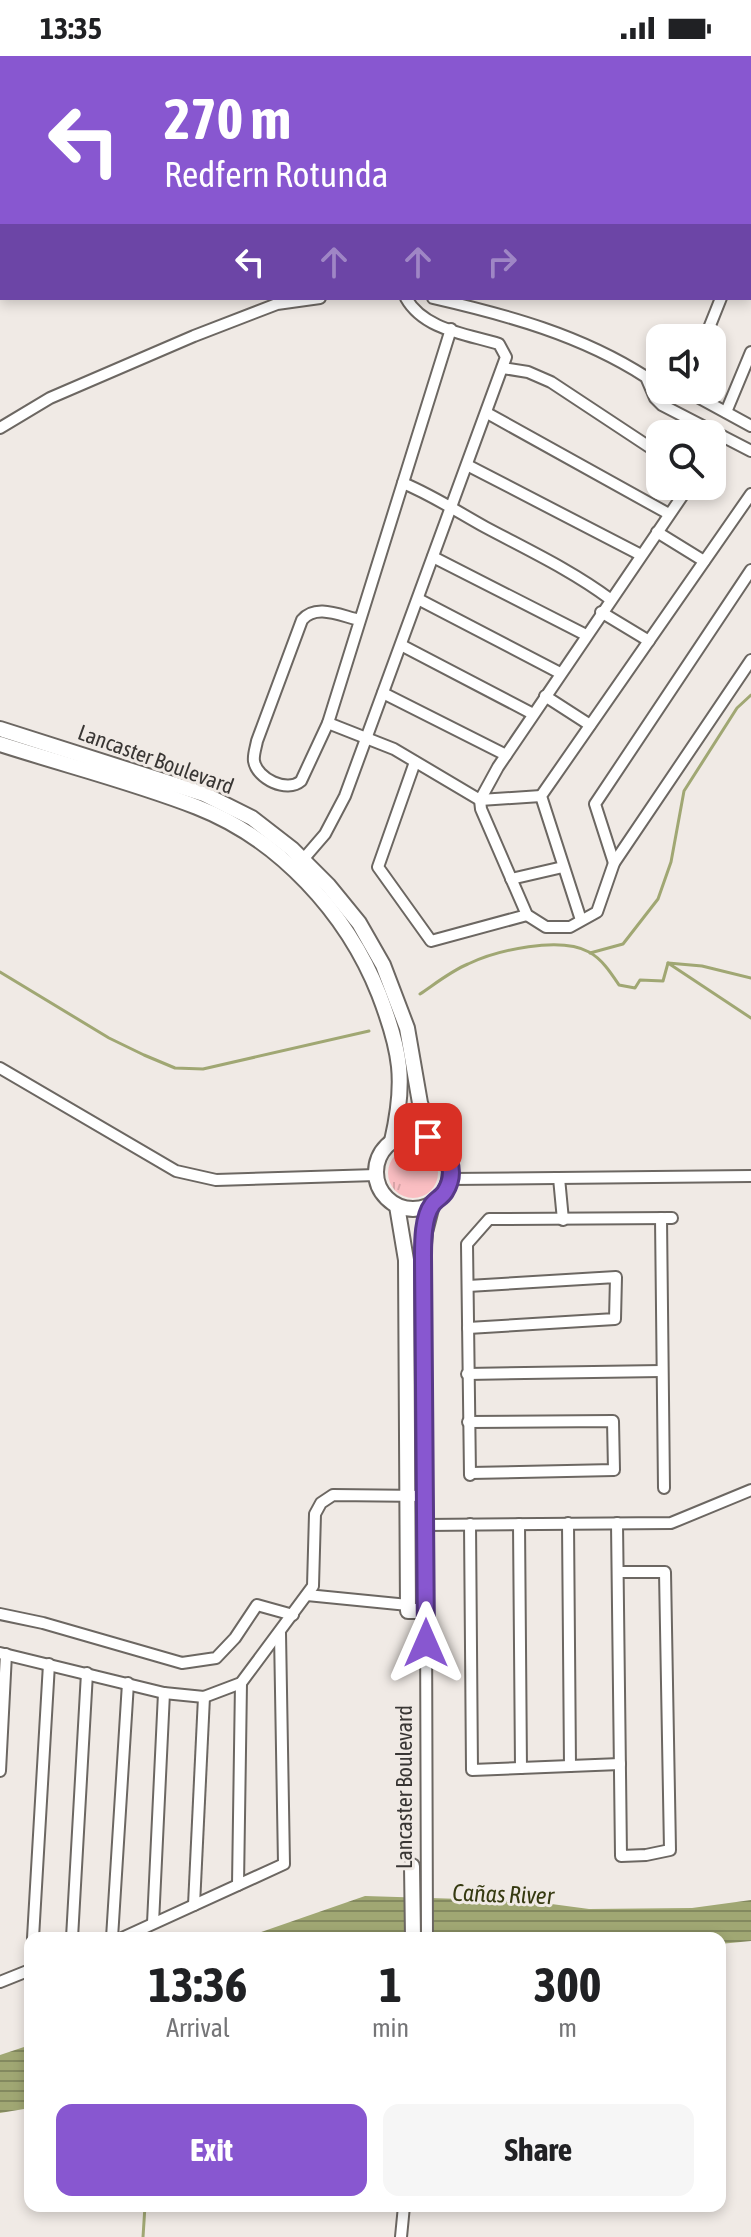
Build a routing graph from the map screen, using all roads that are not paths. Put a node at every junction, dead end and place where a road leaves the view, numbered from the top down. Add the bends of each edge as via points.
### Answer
1 (306, 300) edge
2 (407, 300) edge
3 (441, 300) edge
4 (720, 300) edge
5 (711, 324) edge
6 (451, 329) junction
7 (751, 352) edge
8 (503, 368) junction
9 (746, 377) edge
10 (711, 404) edge
11 (726, 412) junction
12 (487, 413) junction
13 (692, 420) edge
14 (751, 426) edge
15 (0, 428) edge
16 (726, 438) edge
17 (646, 445) edge
18 (751, 451) edge
19 (467, 465) junction
20 (403, 483) junction
21 (679, 500) edge
22 (750, 501) edge
23 (451, 509) junction
24 (669, 514) junction
25 (657, 532) junction
26 (641, 555) junction
27 (433, 557) junction
28 (704, 561) junction
29 (751, 570) edge
30 (418, 599) junction
31 (610, 599) junction
32 (601, 612) junction
33 (360, 620) junction
34 (586, 635) junction
35 (649, 641) junction
36 (401, 645) junction
37 (751, 660) edge
38 (560, 673) junction
39 (383, 693) junction
40 (545, 696) junction
41 (533, 714) junction
42 (328, 723) junction
43 (590, 725) junction
44 (0, 729) edge
45 (367, 738) junction
46 (0, 744) edge
47 (506, 755) junction
48 (415, 762) junction
49 (541, 796) junction
50 (480, 800) junction
51 (614, 863) junction
52 (298, 865) junction
53 (563, 867) junction
54 (511, 879) junction
55 (527, 915) junction
56 (581, 920) junction
57 (0, 1068) edge
58 (392, 1141) junction
59 (434, 1141) junction
60 (376, 1175) junction
61 (751, 1176) edge
62 (559, 1178) junction
63 (450, 1179) junction
64 (432, 1205) junction
65 (397, 1206) junction
66 (563, 1220) junction
67 (468, 1286) junction
68 (468, 1328) junction
69 (662, 1371) junction
70 (467, 1374) junction
71 (468, 1422) junction
72 (664, 1488) dead end
73 (751, 1490) edge
74 (425, 1496) junction
75 (406, 1497) junction
76 (568, 1523) junction
77 (617, 1523) junction
78 (470, 1524) junction
79 (519, 1524) junction
80 (425, 1525) junction
81 (618, 1572) junction
82 (307, 1595) junction
83 (408, 1608) junction
84 (426, 1611) junction
85 (0, 1614) edge
86 (293, 1615) junction
87 (280, 1633) junction
88 (3, 1653) edge
89 (49, 1664) junction
90 (87, 1673) junction
91 (128, 1683) junction
92 (241, 1683) junction
93 (164, 1693) junction
94 (204, 1697) junction
95 (620, 1764) junction
96 (570, 1766) junction
97 (521, 1768) junction
98 (0, 1771) edge
99 (420, 1866) junction
100 (238, 1885) junction
101 (194, 1905) junction
102 (153, 1923) junction
103 (33, 1932) edge
104 (72, 1932) edge
105 (112, 1932) edge
106 (134, 1932) edge
107 (414, 1932) edge
108 (426, 1932) edge
109 (24, 1972) edge
110 (0, 1982) edge
111 (403, 2212) edge
112 (401, 2237) edge

1 - 15 street via 277,304 194,336 50,398
2 - 6 street via 420,317
3 - 13 street via 521,319 568,337 641,374 650,381 658,402
4 - 5 street
6 - 8 street via 499,344 506,357
6 - 20 street
7 - 9 street
8 - 12 street
8 - 17 street via 551,382
9 - 11 street
10 - 11 street
11 - 14 street
12 - 19 street
12 - 24 street
16 - 18 street
19 - 23 street
19 - 26 street
20 - 23 street
20 - 33 street
21 - 24 street
22 - 28 street
23 - 27 street
23 - 31 street
24 - 25 street
25 - 26 street
25 - 28 street
26 - 31 street
27 - 30 street
27 - 34 street
28 - 35 street
29 - 51 street via 595,804
30 - 36 street
30 - 38 street
31 - 32 street
32 - 34 street
32 - 35 street
33 - 42 street
33 - 42 street via 318,610 302,620 257,741 253,760 259,772 294,787
34 - 38 street
35 - 43 street
36 - 39 street
36 - 41 street
37 - 51 street
38 - 40 street
39 - 45 street
39 - 47 street
40 - 41 street
40 - 43 street
41 - 47 street
42 - 45 street
43 - 49 street
44 - 52 main road, Lancaster Boulevard via 204,794 252,818
45 - 48 street
45 - 52 street via 325,834
46 - 52 main road, Lancaster Boulevard via 199,808
47 - 50 street
48 - 50 street
48 - 55 street via 378,867 431,941
49 - 50 street
49 - 53 street
50 - 54 street
51 - 56 street via 597,912
52 - 58 main road, Lancaster Boulevard via 370,971 394,1032 402,1072
52 - 59 main road, Lancaster Boulevard via 328,885 359,923 383,965 407,1028 420,1103
53 - 54 street
53 - 56 street
54 - 55 street
55 - 56 street via 546,927 570,927
57 - 60 street via 176,1171 216,1180
58 - 59 main road via 413,1135
58 - 60 main road via 379,1158
59 - 63 main road via 448,1156
60 - 65 main road via 382,1192
61 - 62 street
62 - 63 street
62 - 66 street
63 - 64 main road
64 - 65 main road
64 - 74 main road, Lancaster Boulevard via 423,1256
65 - 75 main road via 406,1260
66 - 67 street via 489,1219 467,1244
66 - 69 street via 666,1218
67 - 68 street
67 - 68 street via 616,1277 615,1319
68 - 70 street
69 - 70 street
69 - 72 street
70 - 71 street
71 - 71 street via 470,1474 614,1470 613,1421
73 - 77 street via 671,1523
74 - 75 street
74 - 80 main road, Lancaster Boulevard
75 - 82 street via 333,1495 321,1503 315,1514 313,1586
75 - 83 main road
76 - 77 street
76 - 79 street
76 - 96 street
77 - 81 street
78 - 79 street
78 - 80 street
78 - 97 street via 472,1770
79 - 97 street
80 - 84 main road, Lancaster Boulevard
81 - 95 street
81 - 95 street via 665,1572 670,1850 621,1856
82 - 83 street
82 - 86 street
83 - 84 main road
84 - 99 street, Lancaster Boulevard
85 - 86 street via 182,1663 216,1658 257,1605
86 - 87 street
87 - 92 street
87 - 100 street via 284,1864
88 - 89 street
88 - 98 street
89 - 90 street
89 - 103 street
90 - 91 street
90 - 104 street
91 - 93 street
91 - 105 street
92 - 94 street
92 - 100 street
93 - 94 street
93 - 102 street
94 - 101 street
95 - 96 street
96 - 97 street
99 - 107 main road, Lancaster Boulevard
99 - 108 street, Lancaster Boulevard
100 - 101 street
101 - 102 street
102 - 106 street
109 - 110 street
111 - 112 street

